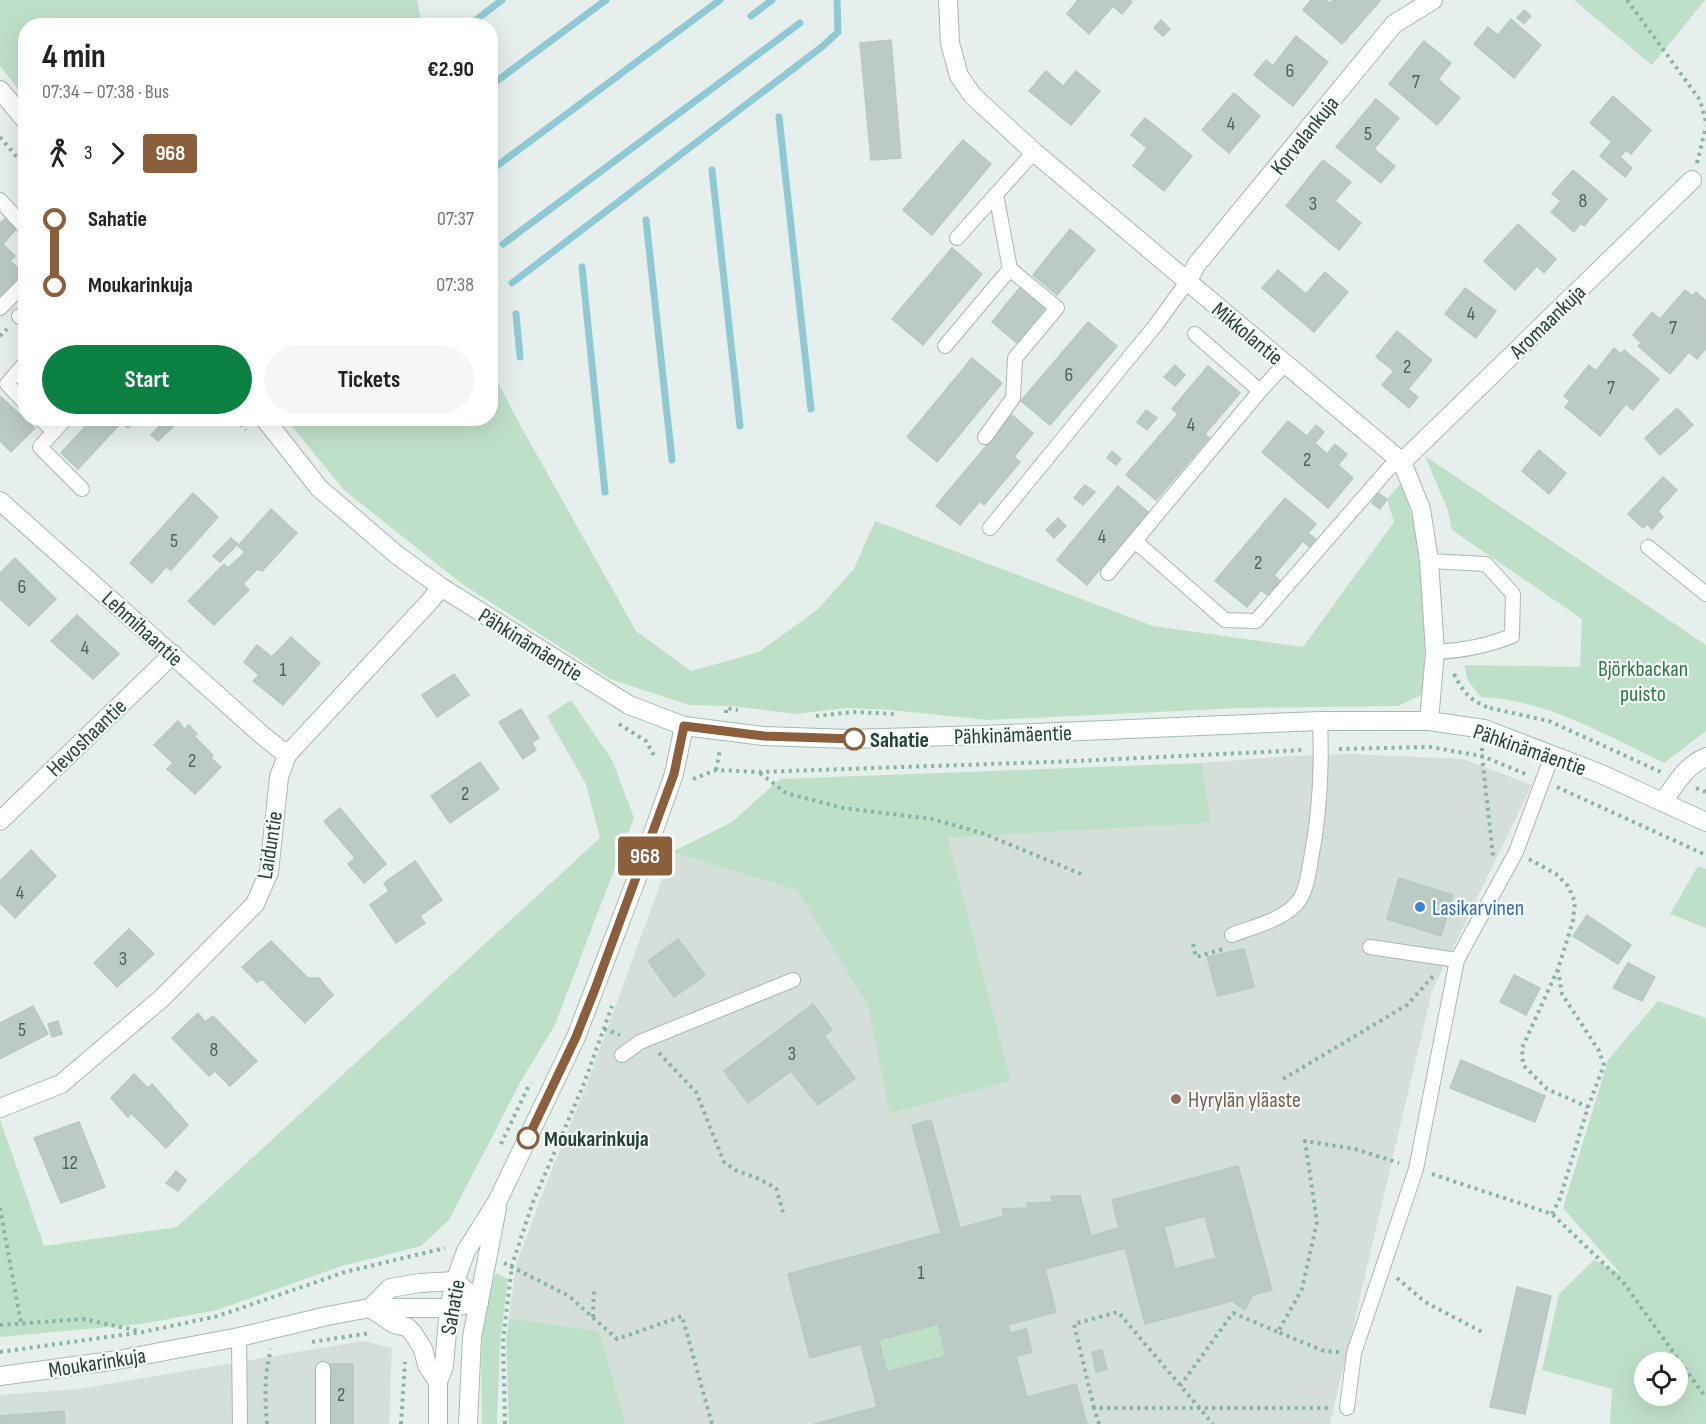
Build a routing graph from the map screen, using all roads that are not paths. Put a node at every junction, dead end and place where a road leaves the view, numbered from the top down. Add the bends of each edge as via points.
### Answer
1 (948, 0) edge
2 (1433, 0) edge
3 (0, 90) edge
4 (18, 111) edge
5 (1034, 152) junction
6 (1692, 180) road end
7 (996, 194) junction
8 (0, 200) edge
9 (18, 219) edge
10 (957, 238) dead end
11 (1010, 269) junction
12 (1186, 282) junction
13 (18, 290) edge
14 (0, 308) edge
15 (1196, 333) dead end
16 (945, 346) dead end
17 (1284, 364) junction
18 (18, 371) edge
19 (1260, 391) junction
20 (18, 396) edge
21 (48, 426) edge
22 (59, 426) edge
23 (270, 426) edge
24 (54, 432) junction
25 (985, 437) dead end
26 (1402, 462) junction
27 (82, 489) dead end
28 (0, 501) edge
29 (990, 528) dead end
30 (1135, 541) junction
31 (1648, 547) dead end
32 (1429, 561) junction
33 (1108, 573) dead end
34 (441, 587) junction
35 (1706, 594) edge
36 (1435, 652) junction
37 (173, 654) junction
38 (1320, 721) junction
39 (1429, 721) junction
40 (684, 726) junction
41 (287, 755) junction
42 (1552, 756) junction
43 (1706, 757) edge
44 (1664, 802) junction
45 (0, 821) edge
46 (1706, 822) edge
47 (1232, 935) dead end
48 (1370, 947) dead end
49 (1457, 960) junction
50 (793, 981) dead end
51 (622, 1054) dead end
52 (0, 1108) edge
53 (498, 1200) junction
54 (455, 1281) junction
55 (479, 1302) junction
56 (370, 1308) junction
57 (449, 1308) junction
58 (239, 1337) junction
59 (323, 1368) dead end
60 (0, 1376) edge
61 (438, 1382) junction
62 (1347, 1408) road end
63 (240, 1424) edge
64 (323, 1424) edge
65 (438, 1424) edge
66 (468, 1424) edge

1 - 5 street, Mikkolantie via 950,43 959,75 973,96
2 - 12 street, Korvalankuja via 1394,24
3 - 4 street
5 - 7 lane
5 - 12 street, Mikkolantie
6 - 26 street, Aromaankuja
7 - 10 lane
7 - 11 lane
8 - 9 lane
11 - 16 lane
11 - 25 lane via 1057,308 1015,358 1013,398
12 - 17 street, Mikkolantie
12 - 29 lane via 1155,326
13 - 14 lane
15 - 19 lane
17 - 19 lane
17 - 26 street, Mikkolantie
18 - 20 lane via 7,384
19 - 30 lane
21 - 24 lane
22 - 24 lane
23 - 34 street, Pähkinämäentie via 320,488 397,555
24 - 27 lane via 40,447
26 - 30 lane via 1390,467 1256,621 1225,620
26 - 32 street, Mikkolantie via 1421,509
28 - 37 street, Lehmihaantie
30 - 33 lane
31 - 35 lane
32 - 36 street, Mikkolantie
32 - 36 lane via 1486,564 1513,594 1512,636 1491,645
34 - 40 street, Pähkinämäentie via 630,705
34 - 41 street, Laiduntie
36 - 39 street, Mikkolantie
37 - 41 street, Lehmihaantie
37 - 45 street, Hevoshaantie
38 - 39 street, Pähkinämäentie
38 - 40 street, Pähkinämäentie via 850,739 764,736
38 - 47 lane via 1318,822 1300,899 1281,916
39 - 42 street, Pähkinämäentie via 1484,729
40 - 53 street, Sahatie via 674,774 576,1037
41 - 52 street, Laiduntie via 279,777 269,872 255,904 162,998 61,1084
42 - 44 street, Pähkinämäentie
42 - 49 lane via 1515,852
43 - 44 street via 1692,765
44 - 46 street, Pähkinämäentie
48 - 49 lane
49 - 62 lane via 1416,1169 1354,1353
50 - 51 lane via 640,1042
53 - 54 street, Sahatie via 466,1251
53 - 55 street, Sahatie
54 - 55 street
54 - 56 street via 390,1287
54 - 57 street, Sahatie
55 - 57 street, Moukarinkuja
55 - 66 street, Sahatie via 472,1337
56 - 57 street, Moukarinkuja
56 - 58 street, Moukarinkuja
56 - 61 street via 413,1333
57 - 61 street, Sahatie via 444,1366
58 - 60 street, Moukarinkuja via 118,1360
58 - 63 lane
59 - 64 lane
61 - 65 street, Sahatie

